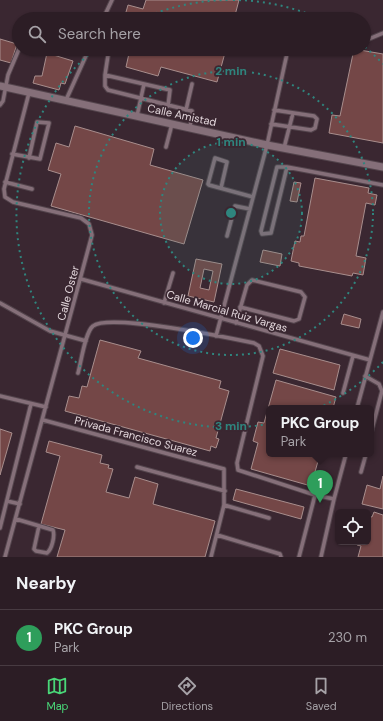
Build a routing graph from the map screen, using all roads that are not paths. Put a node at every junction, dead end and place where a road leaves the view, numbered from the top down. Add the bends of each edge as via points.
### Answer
1 (112, 0) edge
2 (106, 12) edge
3 (383, 33) edge
4 (371, 38) edge
5 (16, 56) edge
6 (86, 56) edge
7 (108, 56) edge
8 (286, 56) edge
9 (105, 75) junction
10 (144, 84) junction
11 (192, 84) dead end
12 (3, 87) edge
13 (29, 93) junction
14 (141, 98) junction
15 (65, 101) junction
16 (0, 105) edge
17 (168, 106) junction
18 (186, 110) junction
19 (274, 110) junction
20 (293, 113) junction
21 (136, 116) junction
22 (172, 124) junction
23 (271, 124) junction
24 (290, 127) junction
25 (190, 128) junction
26 (267, 145) junction
27 (166, 146) dead end
28 (284, 148) junction
29 (12, 154) junction
30 (29, 158) junction
31 (287, 167) junction
32 (383, 167) edge
33 (5, 182) junction
34 (383, 185) edge
35 (221, 188) junction
36 (32, 189) dead end
37 (253, 197) junction
38 (250, 209) junction
39 (227, 236) dead end
40 (173, 273) dead end
41 (81, 279) junction
42 (0, 303) edge
43 (164, 303) junction
44 (240, 307) junction
45 (383, 312) edge
46 (221, 319) junction
47 (236, 324) junction
48 (66, 336) junction
49 (216, 336) junction
50 (86, 341) junction
51 (353, 356) junction
52 (370, 360) junction
53 (78, 373) dead end
54 (365, 376) junction
55 (343, 393) dead end
56 (0, 396) edge
57 (31, 404) junction
58 (358, 405) edge
59 (46, 407) junction
60 (43, 420) junction
61 (374, 421) edge
62 (345, 457) edge
63 (365, 457) edge
64 (137, 468) dead end
65 (361, 472) dead end
66 (225, 491) junction
67 (315, 494) junction
68 (334, 499) junction
69 (7, 500) junction
70 (20, 504) junction
71 (224, 505) junction
72 (269, 518) dead end
73 (16, 519) junction
74 (40, 526) junction
75 (0, 528) edge
76 (217, 535) junction
77 (5, 557) edge
78 (211, 557) edge
79 (281, 557) edge
80 (299, 557) edge
81 (321, 557) edge

1 - 2 lane
3 - 4 lane
5 - 12 lane
6 - 15 lane
7 - 9 lane
8 - 19 lane
9 - 10 lane
9 - 14 lane via 106,88
10 - 14 lane
10 - 17 lane via 170,90
11 - 18 lane
12 - 13 street, Calle Amistad
12 - 16 lane via 3,101
13 - 15 street, Calle Amistad
13 - 29 lane, Calle Oster
14 - 17 lane
14 - 21 lane
15 - 21 street, Calle Amistad
17 - 18 lane
18 - 25 lane via 192,113
19 - 20 lane
19 - 23 lane
20 - 24 lane
20 - 24 lane via 314,116 317,119 315,128 311,130
21 - 22 street, Calle Amistad
22 - 25 street, Calle Amistad
22 - 27 lane
23 - 24 lane
23 - 26 lane
24 - 28 lane
25 - 26 street, Calle Amistad
26 - 28 street, Calle Amistad
26 - 37 lane
28 - 32 street, Calle Amistad
29 - 30 lane
29 - 33 lane, Calle Oster
30 - 30 lane via 41,158 49,123 38,122
31 - 31 lane via 276,168 262,234 271,233
31 - 34 lane
33 - 36 lane
33 - 41 lane, Calle Oster via 4,193 9,200 76,216 89,224 91,241
35 - 35 lane via 207,183 215,158 225,160 227,164
35 - 37 lane
37 - 38 lane
38 - 39 lane via 235,206
38 - 46 lane
40 - 43 lane
41 - 43 lane, Calle Marcial Ruiz Vargas
41 - 48 lane, Calle Oster
42 - 48 lane via 50,331
43 - 46 lane, Calle Marcial Ruiz Vargas
44 - 44 lane via 247,285 252,280 301,292 305,297 299,319 294,321
44 - 47 lane
45 - 52 lane
46 - 47 lane, Calle Marcial Ruiz Vargas
46 - 49 lane
47 - 51 lane, Calle Marcial Ruiz Vargas
48 - 50 lane
48 - 59 lane, Calle Oster
49 - 50 lane via 137,323 104,324 93,326
49 - 67 lane via 254,343 262,351 263,356 238,470
50 - 53 lane
51 - 52 lane, Calle Marcial Ruiz Vargas
51 - 55 lane
52 - 54 lane
54 - 58 lane
54 - 61 lane via 379,384 382,390
56 - 57 lane
57 - 59 lane
57 - 69 lane
59 - 60 lane, Calle Oster
60 - 66 lane, Privada Francisco Suarez via 224,469
60 - 70 lane, Calle Oster
62 - 68 lane
63 - 65 lane
64 - 66 lane
66 - 71 lane
67 - 68 lane
67 - 80 lane
68 - 81 lane
69 - 70 lane
69 - 75 lane
70 - 73 lane, Calle Oster
71 - 72 lane
71 - 76 lane
73 - 74 lane
73 - 77 lane, Calle Oster
74 - 74 lane via 54,532 50,551 47,553 34,549
76 - 78 lane
76 - 79 lane via 280,554

